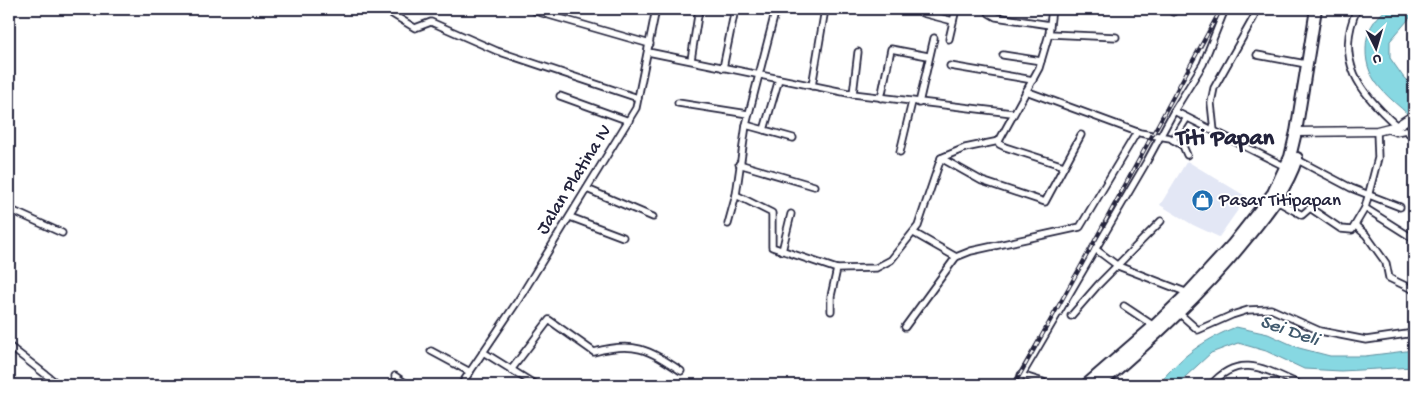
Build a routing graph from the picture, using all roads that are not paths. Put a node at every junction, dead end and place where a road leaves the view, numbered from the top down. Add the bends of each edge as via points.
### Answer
1 (384, 9) edge
2 (649, 9) edge
3 (699, 9) edge
4 (736, 9) edge
5 (776, 9) edge
6 (825, 9) edge
7 (956, 9) edge
8 (990, 9) edge
9 (1052, 9) edge
10 (1225, 9) edge
11 (1316, 9) edge
12 (1322, 9) edge
13 (1357, 9) edge
14 (656, 10) edge
15 (535, 12) dead end
16 (922, 13) dead end
17 (1254, 17) dead end
18 (953, 20) junction
19 (1050, 25) junction
20 (1049, 34) junction
21 (1116, 37) dead end
22 (934, 38) dead end
23 (949, 39) dead end
24 (650, 44) junction
25 (648, 52) junction
26 (858, 52) dead end
27 (1003, 55) dead end
28 (1257, 55) dead end
29 (928, 56) junction
30 (691, 60) junction
31 (1041, 61) junction
32 (1306, 64) junction
33 (950, 66) dead end
34 (723, 68) junction
35 (758, 74) junction
36 (778, 78) junction
37 (1033, 80) junction
38 (812, 86) junction
39 (1026, 91) junction
40 (853, 94) junction
41 (560, 96) dead end
42 (638, 98) junction
43 (881, 98) junction
44 (678, 102) dead end
45 (912, 102) junction
46 (919, 103) junction
47 (1174, 111) junction
48 (1012, 113) junction
49 (748, 114) junction
50 (1414, 115) edge
51 (1187, 118) junction
52 (629, 121) junction
53 (746, 125) junction
54 (1399, 125) junction
55 (1386, 129) junction
56 (764, 130) junction
57 (1214, 131) junction
58 (1377, 131) junction
59 (1137, 132) junction
60 (1299, 132) junction
61 (1081, 135) dead end
62 (1161, 136) junction
63 (793, 138) dead end
64 (1414, 139) edge
65 (1173, 140) junction
66 (999, 141) junction
67 (900, 152) dead end
68 (1187, 154) dead end
69 (941, 158) junction
70 (1296, 159) junction
71 (739, 164) junction
72 (1064, 166) junction
73 (1289, 168) junction
74 (814, 186) dead end
75 (587, 189) junction
76 (736, 195) junction
77 (1369, 195) junction
78 (1277, 201) junction
79 (1400, 207) dead end
80 (1365, 208) junction
81 (9, 209) edge
82 (791, 214) dead end
83 (570, 217) junction
84 (653, 217) dead end
85 (1161, 221) dead end
86 (728, 224) dead end
87 (1356, 226) junction
88 (914, 233) junction
89 (62, 234) dead end
90 (623, 238) dead end
91 (1414, 239) edge
92 (1094, 248) junction
93 (782, 251) junction
94 (1228, 254) junction
95 (956, 257) junction
96 (1118, 266) junction
97 (837, 269) junction
98 (1414, 290) edge
99 (1188, 293) junction
100 (1124, 306) dead end
101 (831, 311) dead end
102 (1180, 314) junction
103 (1071, 316) dead end
104 (1154, 326) junction
105 (905, 327) dead end
106 (1414, 333) edge
107 (9, 346) edge
108 (431, 351) dead end
109 (483, 352) junction
110 (511, 370) junction
111 (681, 371) dead end
112 (470, 372) junction
113 (1022, 375) junction
114 (395, 376) dead end
115 (9, 382) edge
116 (1043, 382) dead end
117 (13, 385) edge
118 (58, 385) edge
119 (408, 385) edge
120 (461, 385) edge
121 (536, 385) edge
122 (1016, 385) edge
123 (1086, 385) edge
124 (1099, 385) edge
125 (1211, 385) edge
126 (1302, 385) edge

1 - 42 street via 415,28 431,22 497,51
2 - 14 street
3 - 30 street
4 - 34 street
5 - 35 street
6 - 38 street
7 - 18 street
8 - 19 street via 989,13 996,17
9 - 19 street
10 - 47 street via 1203,64
11 - 32 highway
12 - 60 highway
13 - 54 street via 1349,37 1353,70 1363,93
14 - 24 street, Jalan Platina IV
15 - 24 street
16 - 18 street
17 - 57 street via 1214,88 1210,103
18 - 23 street
19 - 20 street
20 - 21 street
20 - 31 street
22 - 29 street
24 - 25 street, Jalan Platina IV
25 - 30 street
25 - 42 street, Jalan Platina IV
26 - 40 street
27 - 31 street
28 - 32 street
29 - 43 street via 891,49
29 - 46 street
30 - 34 street
31 - 37 street
32 - 60 highway
33 - 37 street
34 - 35 street
35 - 36 street
35 - 49 street
36 - 38 street
36 - 56 street
37 - 39 street
38 - 40 street
39 - 48 street
39 - 59 street
40 - 43 street
41 - 52 street
42 - 52 street, Jalan Platina IV
43 - 45 street
44 - 49 street
45 - 46 street
45 - 67 street
46 - 48 street
47 - 51 street
47 - 62 street
48 - 66 street
49 - 53 street
50 - 54 main road
51 - 57 street
51 - 65 street
52 - 75 street, Jalan Platina IV
53 - 56 street
53 - 71 street
54 - 55 main road
55 - 58 main road
55 - 64 street via 1406,130
56 - 63 street
57 - 73 street
58 - 60 main road
58 - 77 street via 1378,158
59 - 62 street
59 - 95 street via 1080,227
60 - 70 highway
60 - 73 highway
61 - 72 street
62 - 65 street
62 - 92 street
65 - 68 street via 1183,146
66 - 69 street via 966,148
66 - 72 street via 1005,147
69 - 72 street via 982,181 1042,202 1048,200
69 - 88 street
70 - 73 highway
70 - 77 street
71 - 74 street
71 - 76 street
73 - 78 highway
73 - 94 highway
75 - 83 street, Jalan Platina IV
75 - 84 street
76 - 86 street
76 - 93 street via 772,213 771,246
77 - 79 street
77 - 80 street
78 - 87 street via 1302,215 1310,208 1345,232
78 - 94 highway
80 - 87 street
80 - 91 street
81 - 89 street
82 - 93 street
83 - 90 street
83 - 109 street, Jalan Platina IV
85 - 96 street
87 - 98 street via 1386,263 1389,278
88 - 95 street
88 - 97 street via 885,265
92 - 96 street
92 - 113 street
93 - 97 street
94 - 99 highway
94 - 102 highway
95 - 105 street
96 - 99 street
96 - 103 street
97 - 101 street via 830,296
99 - 104 highway
100 - 104 street
102 - 106 street via 1199,330 1237,313 1271,309 1320,331 1366,340
102 - 124 highway
104 - 123 highway
107 - 118 street
108 - 112 street
109 - 110 street
109 - 112 street, Jalan Platina IV
110 - 111 street via 549,320 594,352 637,348
110 - 121 street
112 - 120 street, Jalan Platina IV
113 - 116 street
113 - 122 street
114 - 119 street
115 - 117 street
125 - 126 street via 1227,371 1250,366 1275,372

